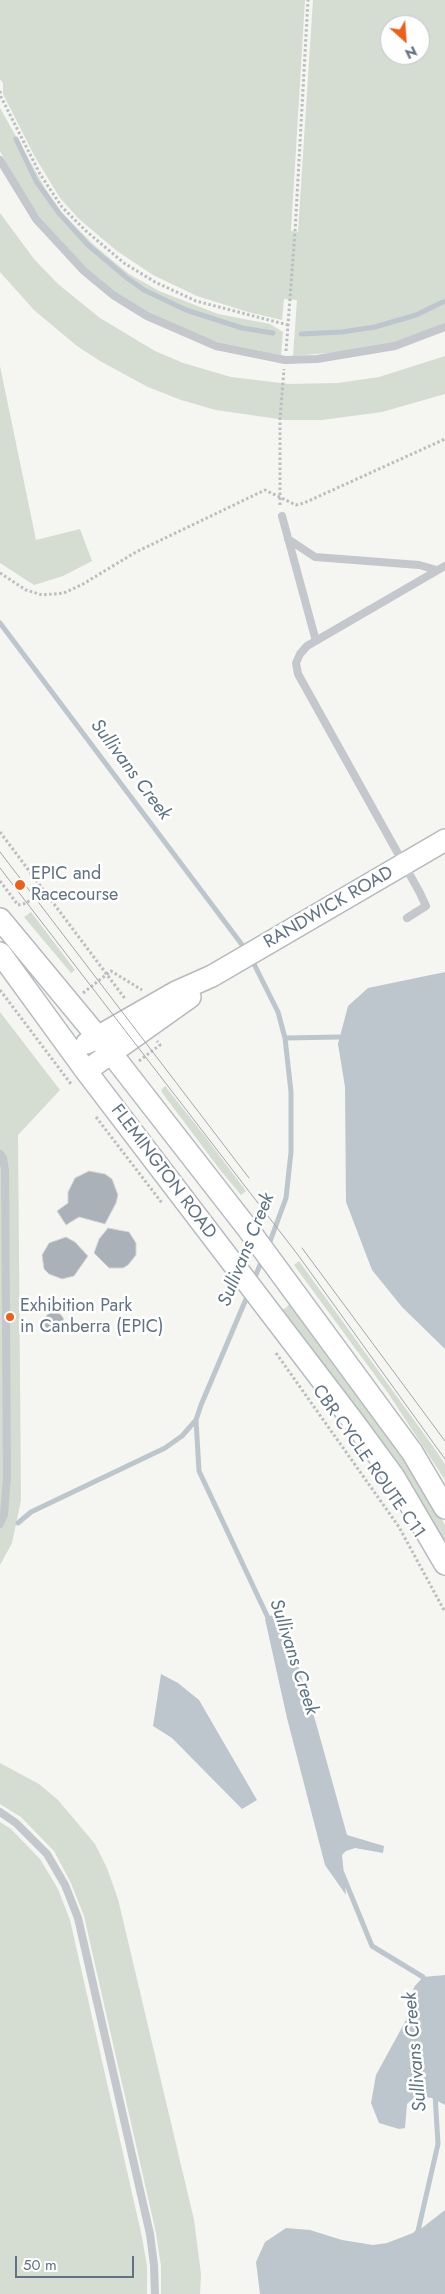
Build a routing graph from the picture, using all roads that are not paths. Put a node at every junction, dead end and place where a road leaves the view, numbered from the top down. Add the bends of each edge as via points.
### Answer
1 (0, 160) edge
2 (445, 327) edge
3 (282, 516) road end
4 (288, 539) junction
5 (445, 566) edge
6 (437, 570) junction
7 (316, 642) junction
8 (445, 840) edge
9 (405, 864) junction
10 (407, 918) dead end
11 (0, 919) edge
12 (0, 953) edge
13 (142, 1020) junction
14 (96, 1036) junction
15 (111, 1053) junction
16 (73, 1054) junction
17 (80, 1080) junction
18 (0, 1154) edge
19 (445, 1508) edge
20 (0, 1524) edge
21 (445, 1564) edge
22 (0, 1812) edge
23 (155, 2294) edge

1 - 2 lane via 42,225 84,271 147,316 216,346 285,360 325,358 386,348
3 - 4 lane
4 - 6 lane via 315,557
4 - 7 lane
5 - 6 lane
6 - 7 lane
7 - 9 lane via 300,654 296,664 298,674
8 - 9 main road, RANDWICK ROAD
9 - 10 lane via 426,906
9 - 13 main road, RANDWICK ROAD via 220,972 176,992
11 - 14 main road, FLEMINGTON ROAD
12 - 16 main road, FLEMINGTON ROAD
13 - 14 main road, RANDWICK ROAD
13 - 15 main road, RANDWICK ROAD
14 - 15 main road, FLEMINGTON ROAD
14 - 16 main road, RANDWICK ROAD
15 - 17 main road, RANDWICK ROAD
15 - 19 main road, FLEMINGTON ROAD via 248,1229 412,1452
16 - 17 main road, FLEMINGTON ROAD
17 - 21 main road, FLEMINGTON ROAD via 231,1260 394,1477
18 - 20 lane via 5,1170 7,1476 4,1515
22 - 23 lane via 16,1822 47,1854 65,1885 78,1918 150,2234

